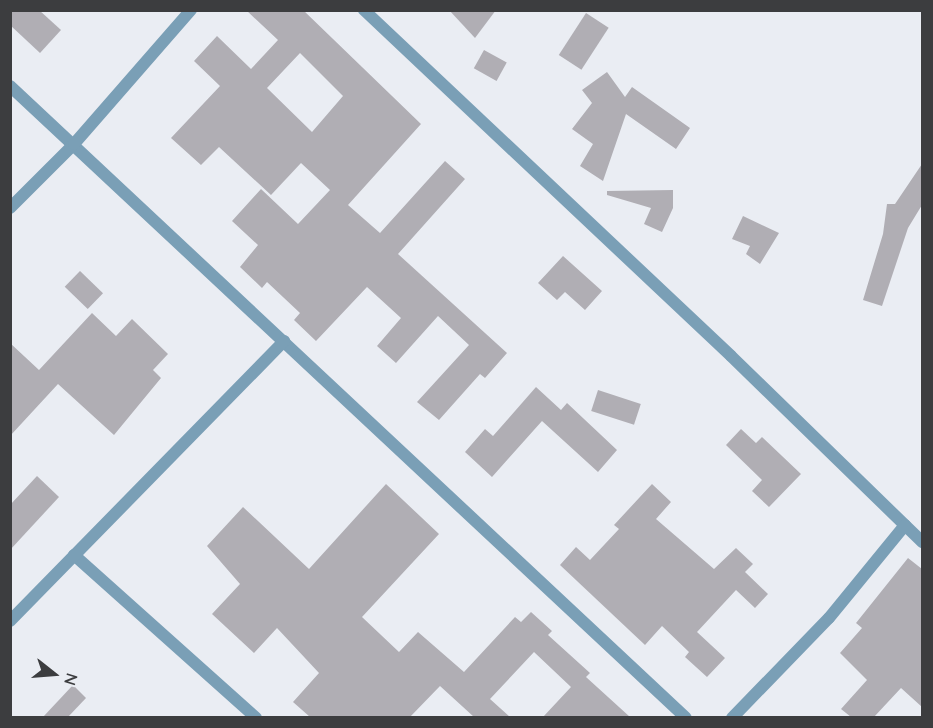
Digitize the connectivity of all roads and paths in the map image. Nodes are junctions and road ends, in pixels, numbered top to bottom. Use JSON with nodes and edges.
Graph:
{"nodes":[{"id":1,"x":191,"y":10,"type":"edge"},
{"id":2,"x":364,"y":10,"type":"edge"},
{"id":3,"x":10,"y":86,"type":"edge"},
{"id":4,"x":74,"y":144,"type":"junction"},
{"id":5,"x":10,"y":208,"type":"edge"},
{"id":6,"x":284,"y":341,"type":"junction"},
{"id":7,"x":905,"y":525,"type":"junction"},
{"id":8,"x":922,"y":542,"type":"edge"},
{"id":9,"x":74,"y":555,"type":"junction"},
{"id":10,"x":10,"y":621,"type":"edge"},
{"id":11,"x":256,"y":717,"type":"edge"},
{"id":12,"x":686,"y":717,"type":"edge"},
{"id":13,"x":732,"y":717,"type":"edge"}],
"edges":[{"from":1,"to":4,"type":"street"},
{"from":2,"to":7,"type":"street"},
{"from":3,"to":4,"type":"street"},
{"from":4,"to":5,"type":"street"},
{"from":4,"to":6,"type":"street"},
{"from":6,"to":9,"type":"street"},
{"from":6,"to":12,"type":"street"},
{"from":7,"to":8,"type":"street"},
{"from":7,"to":13,"type":"street"},
{"from":9,"to":10,"type":"street"},
{"from":9,"to":11,"type":"street"}]}
